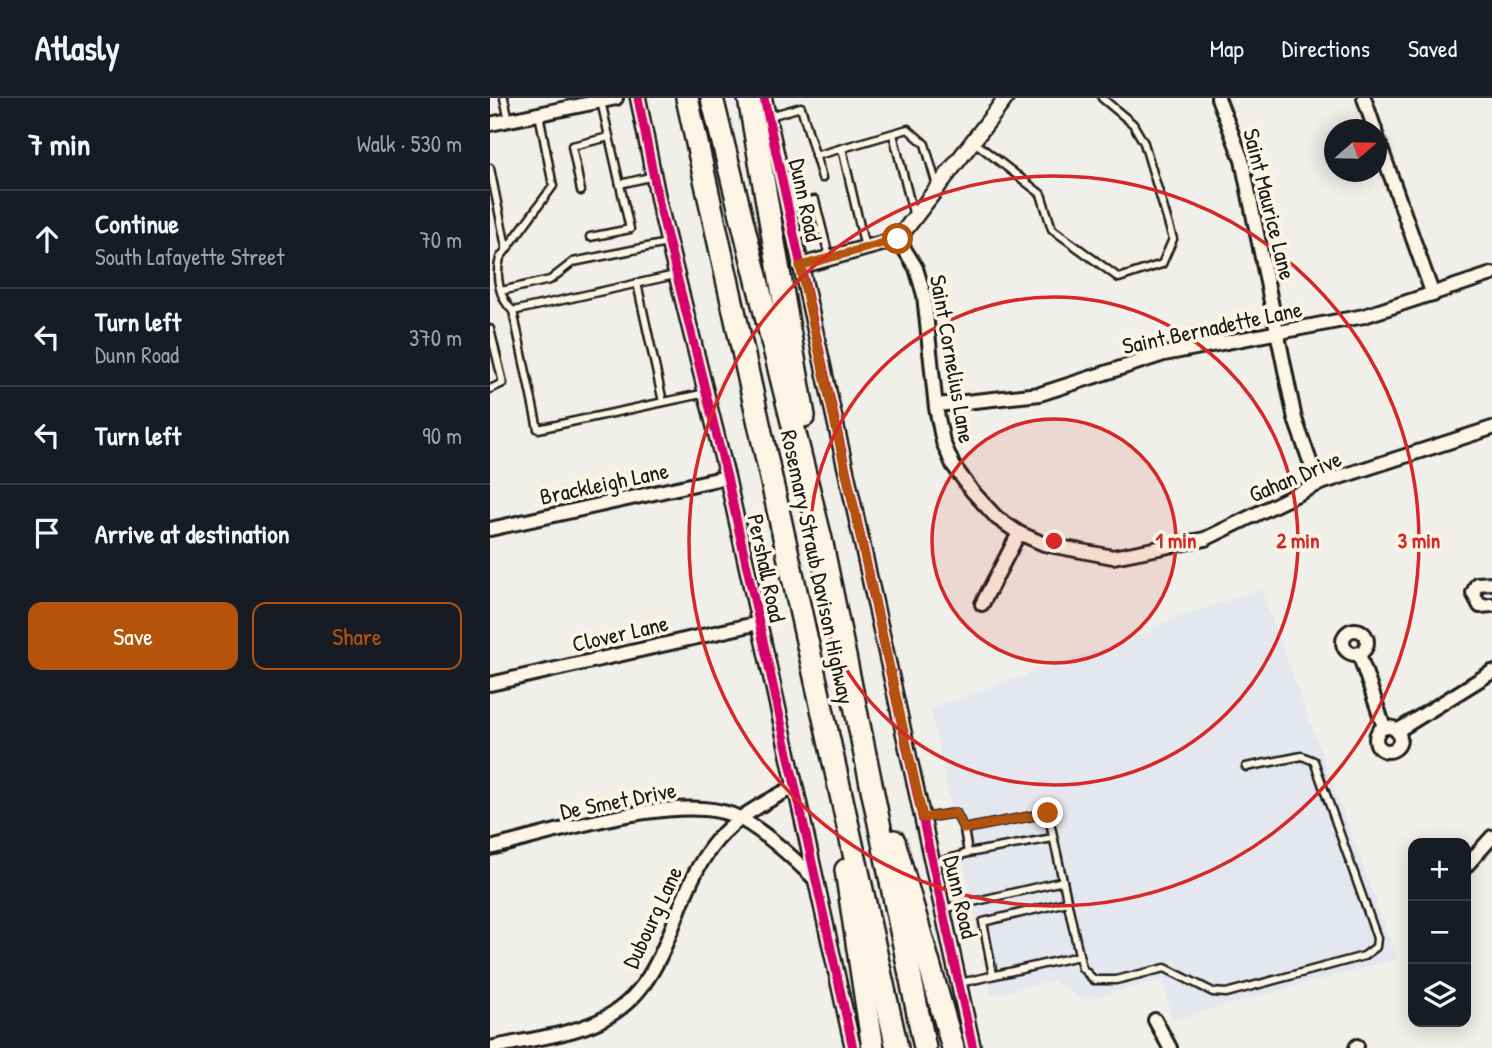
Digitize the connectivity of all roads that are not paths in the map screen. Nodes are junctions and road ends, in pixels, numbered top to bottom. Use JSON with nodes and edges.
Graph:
{"nodes":[{"id":1,"x":504,"y":98,"type":"edge"},
{"id":2,"x":616,"y":98,"type":"edge"},
{"id":3,"x":638,"y":98,"type":"edge"},
{"id":4,"x":687,"y":98,"type":"edge"},
{"id":5,"x":712,"y":98,"type":"edge"},
{"id":6,"x":749,"y":98,"type":"edge"},
{"id":7,"x":764,"y":98,"type":"edge"},
{"id":8,"x":1006,"y":98,"type":"edge"},
{"id":9,"x":1102,"y":98,"type":"edge"},
{"id":10,"x":1218,"y":98,"type":"edge"},
{"id":11,"x":1364,"y":98,"type":"edge"},
{"id":12,"x":601,"y":101,"type":"junction"},
{"id":13,"x":539,"y":114,"type":"junction"},
{"id":14,"x":768,"y":116,"type":"junction"},
{"id":15,"x":1371,"y":119,"type":"edge"},
{"id":16,"x":509,"y":121,"type":"junction"},
{"id":17,"x":490,"y":124,"type":"edge"},
{"id":18,"x":893,"y":134,"type":"junction"},
{"id":19,"x":609,"y":137,"type":"junction"},
{"id":20,"x":973,"y":141,"type":"junction"},
{"id":21,"x":842,"y":148,"type":"junction"},
{"id":22,"x":815,"y":156,"type":"junction"},
{"id":23,"x":1387,"y":163,"type":"edge"},
{"id":24,"x":490,"y":168,"type":"edge"},
{"id":25,"x":654,"y":176,"type":"junction"},
{"id":26,"x":822,"y":178,"type":"dead end"},
{"id":27,"x":620,"y":184,"type":"junction"},
{"id":28,"x":937,"y":188,"type":"junction"},
{"id":29,"x":581,"y":191,"type":"dead end"},
{"id":30,"x":787,"y":204,"type":"junction"},
{"id":31,"x":914,"y":218,"type":"junction"},
{"id":32,"x":822,"y":230,"type":"junction"},
{"id":33,"x":793,"y":236,"type":"junction"},
{"id":34,"x":590,"y":237,"type":"dead end"},
{"id":35,"x":898,"y":239,"type":"junction"},
{"id":36,"x":669,"y":243,"type":"junction"},
{"id":37,"x":506,"y":247,"type":"junction"},
{"id":38,"x":865,"y":248,"type":"junction"},
{"id":39,"x":829,"y":258,"type":"junction"},
{"id":40,"x":800,"y":266,"type":"junction"},
{"id":41,"x":677,"y":274,"type":"junction"},
{"id":42,"x":1492,"y":274,"type":"edge"},
{"id":43,"x":637,"y":283,"type":"junction"},
{"id":44,"x":501,"y":291,"type":"junction"},
{"id":45,"x":1433,"y":295,"type":"junction"},
{"id":46,"x":513,"y":311,"type":"junction"},
{"id":47,"x":490,"y":329,"type":"edge"},
{"id":48,"x":1278,"y":335,"type":"junction"},
{"id":49,"x":490,"y":389,"type":"edge"},
{"id":50,"x":706,"y":393,"type":"junction"},
{"id":51,"x":663,"y":402,"type":"junction"},
{"id":52,"x":937,"y":405,"type":"junction"},
{"id":53,"x":1492,"y":428,"type":"edge"},
{"id":54,"x":727,"y":477,"type":"junction"},
{"id":55,"x":1318,"y":484,"type":"junction"},
{"id":56,"x":490,"y":529,"type":"edge"},
{"id":57,"x":1019,"y":533,"type":"junction"},
{"id":58,"x":821,"y":539,"type":"junction"},
{"id":59,"x":1113,"y":557,"type":"joint"},
{"id":60,"x":1492,"y":583,"type":"edge"},
{"id":61,"x":982,"y":604,"type":"dead end"},
{"id":62,"x":1491,"y":609,"type":"edge"},
{"id":63,"x":760,"y":624,"type":"junction"},
{"id":64,"x":1359,"y":654,"type":"dead end"},
{"id":65,"x":1492,"y":672,"type":"edge"},
{"id":66,"x":490,"y":684,"type":"edge"},
{"id":67,"x":821,"y":705,"type":"junction"},
{"id":68,"x":858,"y":732,"type":"junction"},
{"id":69,"x":1246,"y":767,"type":"dead end"},
{"id":70,"x":795,"y":786,"type":"junction"},
{"id":71,"x":740,"y":817,"type":"junction"},
{"id":72,"x":923,"y":818,"type":"junction"},
{"id":73,"x":964,"y":829,"type":"junction"},
{"id":74,"x":1492,"y":837,"type":"edge"},
{"id":75,"x":1053,"y":838,"type":"junction"},
{"id":76,"x":490,"y":848,"type":"edge"},
{"id":77,"x":968,"y":853,"type":"junction"},
{"id":78,"x":1471,"y":860,"type":"edge"},
{"id":79,"x":933,"y":864,"type":"junction"},
{"id":80,"x":816,"y":880,"type":"junction"},
{"id":81,"x":1063,"y":881,"type":"junction"},
{"id":82,"x":1067,"y":902,"type":"junction"},
{"id":83,"x":943,"y":909,"type":"junction"},
{"id":84,"x":1079,"y":956,"type":"junction"},
{"id":85,"x":993,"y":975,"type":"junction"},
{"id":86,"x":960,"y":983,"type":"junction"},
{"id":87,"x":1155,"y":1020,"type":"dead end"},
{"id":88,"x":490,"y":1048,"type":"edge"},
{"id":89,"x":853,"y":1048,"type":"edge"},
{"id":90,"x":873,"y":1048,"type":"edge"},
{"id":91,"x":897,"y":1048,"type":"edge"},
{"id":92,"x":925,"y":1048,"type":"edge"},
{"id":93,"x":953,"y":1048,"type":"edge"},
{"id":94,"x":973,"y":1048,"type":"edge"},
{"id":95,"x":1170,"y":1048,"type":"edge"}],
"edges":[{"from":1,"to":16,"type":"lane"},
{"from":2,"to":12,"type":"street"},
{"from":3,"to":25,"type":"street","name":"Pershall Road"},
{"from":4,"to":67,"type":"highway","name":"Rosemary Straub Davison Highway"},
{"from":5,"to":58,"type":"highway","name":"Rosemary Straub Davison Highway"},
{"from":6,"to":58,"type":"highway"},
{"from":7,"to":14,"type":"street","name":"Dunn Road"},
{"from":8,"to":20,"type":"street"},
{"from":9,"to":20,"type":"lane"},
{"from":10,"to":48,"type":"street","name":"Saint Maurice Lane"},
{"from":11,"to":15,"type":"street"},
{"from":12,"to":13,"type":"street"},
{"from":12,"to":19,"type":"lane"},
{"from":13,"to":16,"type":"street"},
{"from":13,"to":37,"type":"lane"},
{"from":14,"to":22,"type":"lane"},
{"from":14,"to":30,"type":"street","name":"Dunn Road"},
{"from":16,"to":17,"type":"street"},
{"from":18,"to":21,"type":"lane"},
{"from":18,"to":28,"type":"lane"},
{"from":18,"to":31,"type":"lane"},
{"from":19,"to":27,"type":"lane"},
{"from":19,"to":29,"type":"lane"},
{"from":20,"to":28,"type":"street"},
{"from":21,"to":22,"type":"lane"},
{"from":21,"to":38,"type":"lane"},
{"from":22,"to":26,"type":"lane"},
{"from":23,"to":45,"type":"street"},
{"from":24,"to":37,"type":"lane"},
{"from":25,"to":27,"type":"lane"},
{"from":25,"to":36,"type":"street","name":"Pershall Road"},
{"from":27,"to":34,"type":"lane"},
{"from":28,"to":31,"type":"street"},
{"from":30,"to":32,"type":"lane"},
{"from":30,"to":33,"type":"street","name":"Dunn Road"},
{"from":31,"to":35,"type":"street"},
{"from":32,"to":33,"type":"lane"},
{"from":32,"to":39,"type":"lane"},
{"from":33,"to":40,"type":"street","name":"Dunn Road"},
{"from":35,"to":38,"type":"street"},
{"from":35,"to":52,"type":"street","name":"Saint Cornelius Lane"},
{"from":36,"to":41,"type":"street","name":"Pershall Road"},
{"from":36,"to":44,"type":"lane"},
{"from":37,"to":44,"type":"lane"},
{"from":38,"to":39,"type":"street"},
{"from":39,"to":40,"type":"street"},
{"from":40,"to":72,"type":"street","name":"Dunn Road"},
{"from":41,"to":43,"type":"lane"},
{"from":41,"to":50,"type":"street","name":"Pershall Road"},
{"from":42,"to":45,"type":"street","name":"Saint Bernadette Lane"},
{"from":43,"to":46,"type":"lane"},
{"from":43,"to":51,"type":"lane"},
{"from":44,"to":46,"type":"lane"},
{"from":45,"to":48,"type":"street","name":"Saint Bernadette Lane"},
{"from":46,"to":51,"type":"lane"},
{"from":47,"to":49,"type":"lane"},
{"from":48,"to":52,"type":"street","name":"Saint Bernadette Lane"},
{"from":48,"to":55,"type":"street","name":"Saint Maurice Lane"},
{"from":50,"to":51,"type":"lane"},
{"from":50,"to":54,"type":"street","name":"Pershall Road"},
{"from":52,"to":57,"type":"street","name":"Saint Cornelius Lane"},
{"from":53,"to":55,"type":"street","name":"Gahan Drive"},
{"from":54,"to":56,"type":"street","name":"Brackleigh Lane"},
{"from":54,"to":63,"type":"street","name":"Pershall Road"},
{"from":55,"to":59,"type":"street","name":"Gahan Drive"},
{"from":57,"to":59,"type":"street","name":"Saint Cornelius Lane"},
{"from":57,"to":61,"type":"street"},
{"from":58,"to":68,"type":"highway","name":"Rosemary Straub Davison Highway"},
{"from":60,"to":62,"type":"street"},
{"from":63,"to":66,"type":"street","name":"Clover Lane"},
{"from":63,"to":70,"type":"street","name":"Pershall Road"},
{"from":64,"to":65,"type":"street"},
{"from":67,"to":90,"type":"highway"},
{"from":67,"to":91,"type":"highway","name":"Rosemary Straub Davison Highway"},
{"from":68,"to":92,"type":"highway","name":"Rosemary Straub Davison Highway"},
{"from":68,"to":93,"type":"highway"},
{"from":69,"to":84,"type":"lane"},
{"from":70,"to":71,"type":"street","name":"Dubourg Lane"},
{"from":70,"to":80,"type":"street","name":"Pershall Road"},
{"from":71,"to":76,"type":"street","name":"De Smet Drive"},
{"from":71,"to":80,"type":"street","name":"De Smet Drive"},
{"from":71,"to":88,"type":"street","name":"Dubourg Lane"},
{"from":72,"to":73,"type":"lane"},
{"from":72,"to":79,"type":"street","name":"Dunn Road"},
{"from":73,"to":75,"type":"lane"},
{"from":73,"to":77,"type":"lane"},
{"from":74,"to":78,"type":"street"},
{"from":75,"to":77,"type":"lane"},
{"from":75,"to":81,"type":"lane"},
{"from":77,"to":79,"type":"lane"},
{"from":79,"to":83,"type":"street","name":"Dunn Road"},
{"from":80,"to":89,"type":"street","name":"Pershall Road"},
{"from":81,"to":82,"type":"lane"},
{"from":81,"to":83,"type":"lane"},
{"from":82,"to":84,"type":"lane"},
{"from":82,"to":85,"type":"lane"},
{"from":83,"to":86,"type":"street","name":"Dunn Road"},
{"from":84,"to":85,"type":"lane"},
{"from":85,"to":86,"type":"lane"},
{"from":86,"to":94,"type":"street","name":"Dunn Road"},
{"from":87,"to":95,"type":"street"}]}
